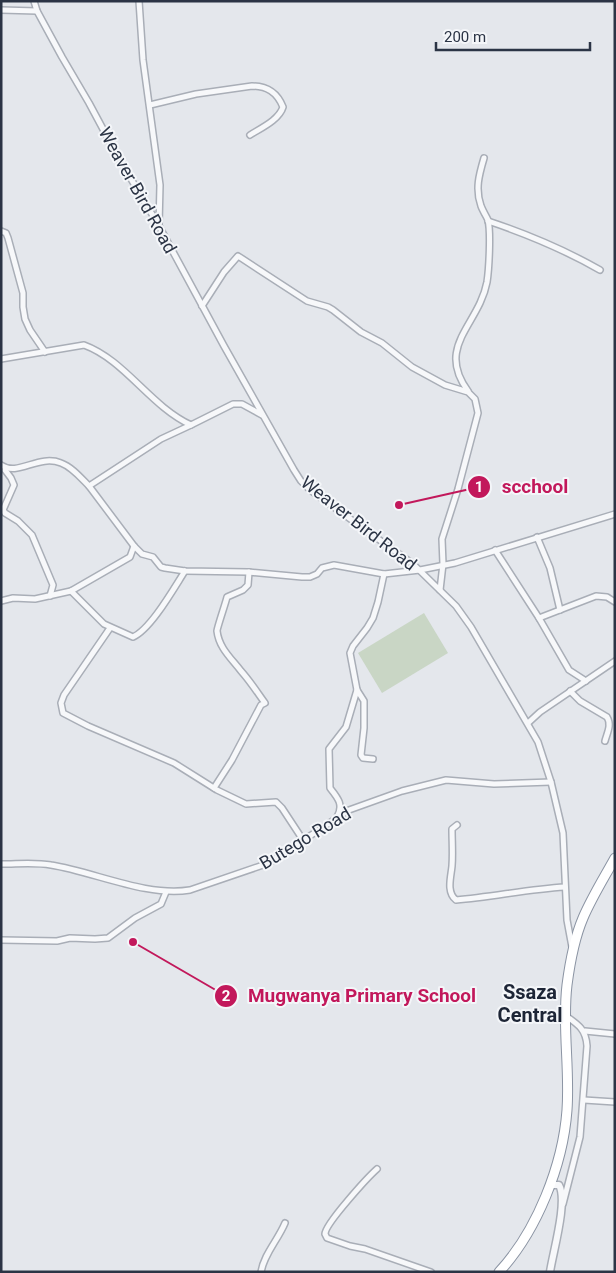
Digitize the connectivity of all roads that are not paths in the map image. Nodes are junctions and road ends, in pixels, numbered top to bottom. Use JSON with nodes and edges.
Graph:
{"nodes":[{"id":1,"x":34,"y":1,"type":"edge"},
{"id":2,"x":139,"y":1,"type":"edge"},
{"id":3,"x":1,"y":10,"type":"edge"},
{"id":4,"x":37,"y":12,"type":"junction"},
{"id":5,"x":150,"y":105,"type":"junction"},
{"id":6,"x":250,"y":136,"type":"dead end"},
{"id":7,"x":484,"y":158,"type":"dead end"},
{"id":8,"x":488,"y":221,"type":"junction"},
{"id":9,"x":158,"y":226,"type":"junction"},
{"id":10,"x":1,"y":231,"type":"edge"},
{"id":11,"x":600,"y":270,"type":"dead end"},
{"id":12,"x":202,"y":306,"type":"junction"},
{"id":13,"x":46,"y":352,"type":"junction"},
{"id":14,"x":1,"y":359,"type":"edge"},
{"id":15,"x":468,"y":392,"type":"junction"},
{"id":16,"x":264,"y":417,"type":"junction"},
{"id":17,"x":191,"y":425,"type":"junction"},
{"id":18,"x":3,"y":466,"type":"edge"},
{"id":19,"x":89,"y":486,"type":"junction"},
{"id":20,"x":615,"y":514,"type":"edge"},
{"id":21,"x":537,"y":537,"type":"junction"},
{"id":22,"x":134,"y":546,"type":"junction"},
{"id":23,"x":495,"y":550,"type":"junction"},
{"id":24,"x":142,"y":554,"type":"junction"},
{"id":25,"x":130,"y":557,"type":"junction"},
{"id":26,"x":443,"y":564,"type":"junction"},
{"id":27,"x":420,"y":570,"type":"junction"},
{"id":28,"x":185,"y":571,"type":"junction"},
{"id":29,"x":249,"y":572,"type":"junction"},
{"id":30,"x":384,"y":574,"type":"junction"},
{"id":31,"x":53,"y":585,"type":"junction"},
{"id":32,"x":440,"y":590,"type":"junction"},
{"id":33,"x":71,"y":591,"type":"junction"},
{"id":34,"x":62,"y":593,"type":"junction"},
{"id":35,"x":50,"y":596,"type":"junction"},
{"id":36,"x":1,"y":602,"type":"edge"},
{"id":37,"x":615,"y":602,"type":"edge"},
{"id":38,"x":560,"y":610,"type":"junction"},
{"id":39,"x":539,"y":618,"type":"junction"},
{"id":40,"x":110,"y":628,"type":"junction"},
{"id":41,"x":615,"y":661,"type":"edge"},
{"id":42,"x":586,"y":681,"type":"junction"},
{"id":43,"x":357,"y":690,"type":"junction"},
{"id":44,"x":570,"y":691,"type":"junction"},
{"id":45,"x":528,"y":723,"type":"junction"},
{"id":46,"x":605,"y":742,"type":"dead end"},
{"id":47,"x":373,"y":760,"type":"dead end"},
{"id":48,"x":551,"y":782,"type":"junction"},
{"id":49,"x":214,"y":788,"type":"junction"},
{"id":50,"x":337,"y":818,"type":"junction"},
{"id":51,"x":457,"y":825,"type":"dead end"},
{"id":52,"x":303,"y":840,"type":"junction"},
{"id":53,"x":615,"y":858,"type":"edge"},
{"id":54,"x":1,"y":864,"type":"edge"},
{"id":55,"x":565,"y":888,"type":"junction"},
{"id":56,"x":166,"y":892,"type":"junction"},
{"id":57,"x":1,"y":940,"type":"edge"},
{"id":58,"x":573,"y":950,"type":"junction"},
{"id":59,"x":566,"y":1016,"type":"junction"},
{"id":60,"x":584,"y":1031,"type":"junction"},
{"id":61,"x":615,"y":1034,"type":"edge"},
{"id":62,"x":584,"y":1100,"type":"junction"},
{"id":63,"x":615,"y":1102,"type":"edge"},
{"id":64,"x":377,"y":1169,"type":"dead end"},
{"id":65,"x":550,"y":1185,"type":"junction"},
{"id":66,"x":562,"y":1206,"type":"junction"},
{"id":67,"x":285,"y":1223,"type":"dead end"},
{"id":68,"x":261,"y":1272,"type":"edge"},
{"id":69,"x":431,"y":1272,"type":"edge"},
{"id":70,"x":498,"y":1272,"type":"edge"},
{"id":71,"x":550,"y":1272,"type":"edge"}],
"edges":[{"from":1,"to":4,"type":"street","name":"Weaver Bird Road"},
{"from":2,"to":5,"type":"street"},
{"from":3,"to":4,"type":"street"},
{"from":4,"to":9,"type":"street","name":"Weaver Bird Road"},
{"from":5,"to":6,"type":"street"},
{"from":5,"to":9,"type":"street"},
{"from":7,"to":8,"type":"street"},
{"from":8,"to":11,"type":"street"},
{"from":8,"to":15,"type":"street"},
{"from":9,"to":12,"type":"street","name":"Weaver Bird Road"},
{"from":10,"to":13,"type":"street"},
{"from":12,"to":15,"type":"street"},
{"from":12,"to":16,"type":"street","name":"Weaver Bird Road"},
{"from":13,"to":14,"type":"street"},
{"from":13,"to":17,"type":"street"},
{"from":15,"to":26,"type":"street"},
{"from":16,"to":17,"type":"street"},
{"from":16,"to":27,"type":"street","name":"Weaver Bird Road"},
{"from":17,"to":19,"type":"street"},
{"from":18,"to":19,"type":"street"},
{"from":18,"to":31,"type":"street"},
{"from":19,"to":22,"type":"street"},
{"from":20,"to":21,"type":"street"},
{"from":21,"to":23,"type":"street"},
{"from":21,"to":38,"type":"street"},
{"from":22,"to":24,"type":"street"},
{"from":22,"to":25,"type":"street"},
{"from":23,"to":26,"type":"street"},
{"from":23,"to":39,"type":"street"},
{"from":24,"to":25,"type":"street"},
{"from":24,"to":28,"type":"street"},
{"from":25,"to":33,"type":"street"},
{"from":26,"to":27,"type":"street"},
{"from":26,"to":32,"type":"street"},
{"from":27,"to":30,"type":"street"},
{"from":27,"to":32,"type":"street","name":"Weaver Bird Road"},
{"from":28,"to":29,"type":"street"},
{"from":28,"to":40,"type":"street"},
{"from":29,"to":30,"type":"street"},
{"from":29,"to":49,"type":"street"},
{"from":30,"to":43,"type":"street"},
{"from":31,"to":34,"type":"street"},
{"from":31,"to":35,"type":"street"},
{"from":32,"to":45,"type":"street","name":"Weaver Bird Road"},
{"from":33,"to":34,"type":"street"},
{"from":33,"to":40,"type":"street"},
{"from":34,"to":35,"type":"street"},
{"from":35,"to":36,"type":"street"},
{"from":37,"to":38,"type":"street"},
{"from":38,"to":39,"type":"street"},
{"from":39,"to":42,"type":"street"},
{"from":40,"to":49,"type":"street"},
{"from":41,"to":42,"type":"street"},
{"from":42,"to":44,"type":"street"},
{"from":43,"to":47,"type":"street"},
{"from":43,"to":50,"type":"street"},
{"from":44,"to":45,"type":"street"},
{"from":44,"to":46,"type":"street"},
{"from":45,"to":48,"type":"street","name":"Weaver Bird Road"},
{"from":48,"to":50,"type":"street","name":"Butego Road"},
{"from":48,"to":55,"type":"street","name":"Weaver Bird Road"},
{"from":49,"to":52,"type":"street"},
{"from":50,"to":52,"type":"street","name":"Butego Road"},
{"from":51,"to":55,"type":"street"},
{"from":52,"to":56,"type":"street","name":"Butego Road"},
{"from":53,"to":58,"type":"highway"},
{"from":54,"to":56,"type":"street","name":"Butego Road"},
{"from":55,"to":58,"type":"street","name":"Weaver Bird Road"},
{"from":56,"to":57,"type":"street"},
{"from":58,"to":59,"type":"highway"},
{"from":59,"to":60,"type":"street"},
{"from":59,"to":65,"type":"highway"},
{"from":60,"to":61,"type":"street"},
{"from":60,"to":62,"type":"street"},
{"from":62,"to":63,"type":"street"},
{"from":62,"to":66,"type":"street"},
{"from":64,"to":69,"type":"street"},
{"from":65,"to":66,"type":"street"},
{"from":65,"to":70,"type":"highway"},
{"from":66,"to":71,"type":"street"},
{"from":67,"to":68,"type":"street"}]}
